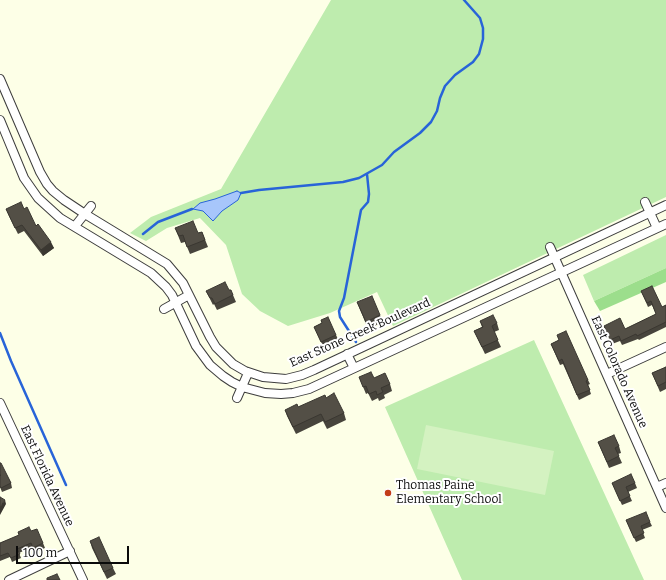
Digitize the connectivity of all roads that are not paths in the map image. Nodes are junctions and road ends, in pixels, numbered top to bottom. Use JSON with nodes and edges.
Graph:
{"nodes":[{"id":1,"x":0,"y":79,"type":"edge"},
{"id":2,"x":0,"y":120,"type":"edge"},
{"id":3,"x":645,"y":202,"type":"dead end"},
{"id":4,"x":666,"y":205,"type":"edge"},
{"id":5,"x":91,"y":206,"type":"dead end"},
{"id":6,"x":650,"y":213,"type":"junction"},
{"id":7,"x":85,"y":214,"type":"junction"},
{"id":8,"x":666,"y":224,"type":"edge"},
{"id":9,"x":74,"y":226,"type":"junction"},
{"id":10,"x":657,"y":228,"type":"junction"},
{"id":11,"x":550,"y":247,"type":"dead end"},
{"id":12,"x":555,"y":258,"type":"junction"},
{"id":13,"x":562,"y":273,"type":"junction"},
{"id":14,"x":189,"y":295,"type":"junction"},
{"id":15,"x":176,"y":302,"type":"junction"},
{"id":16,"x":164,"y":309,"type":"dead end"},
{"id":17,"x":666,"y":347,"type":"edge"},
{"id":18,"x":348,"y":354,"type":"junction"},
{"id":19,"x":354,"y":368,"type":"junction"},
{"id":20,"x":248,"y":373,"type":"junction"},
{"id":21,"x":607,"y":374,"type":"junction"},
{"id":22,"x":242,"y":387,"type":"junction"},
{"id":23,"x":237,"y":398,"type":"dead end"},
{"id":24,"x":0,"y":403,"type":"edge"},
{"id":25,"x":666,"y":484,"type":"edge"},
{"id":26,"x":657,"y":487,"type":"junction"},
{"id":27,"x":666,"y":508,"type":"edge"},
{"id":28,"x":70,"y":551,"type":"junction"},
{"id":29,"x":9,"y":580,"type":"edge"},
{"id":30,"x":83,"y":580,"type":"edge"}],
"edges":[{"from":1,"to":7,"type":"street","name":"East Stone Creek Boulevard"},
{"from":2,"to":9,"type":"street"},
{"from":3,"to":6,"type":"street"},
{"from":4,"to":6,"type":"street","name":"East Stone Creek Boulevard"},
{"from":5,"to":7,"type":"street"},
{"from":6,"to":10,"type":"street"},
{"from":6,"to":12,"type":"street","name":"East Stone Creek Boulevard"},
{"from":7,"to":9,"type":"street"},
{"from":7,"to":14,"type":"street","name":"East Stone Creek Boulevard"},
{"from":8,"to":10,"type":"street"},
{"from":9,"to":15,"type":"street"},
{"from":10,"to":13,"type":"street"},
{"from":11,"to":12,"type":"street","name":"East Colorado Avenue"},
{"from":12,"to":13,"type":"street","name":"East Colorado Avenue"},
{"from":12,"to":18,"type":"street","name":"East Stone Creek Boulevard"},
{"from":13,"to":19,"type":"street"},
{"from":13,"to":21,"type":"street","name":"East Colorado Avenue"},
{"from":14,"to":15,"type":"street"},
{"from":14,"to":20,"type":"street","name":"East Stone Creek Boulevard"},
{"from":15,"to":16,"type":"street"},
{"from":15,"to":22,"type":"street"},
{"from":17,"to":21,"type":"street"},
{"from":18,"to":19,"type":"street"},
{"from":18,"to":20,"type":"street","name":"East Stone Creek Boulevard"},
{"from":19,"to":22,"type":"street"},
{"from":20,"to":22,"type":"street"},
{"from":21,"to":26,"type":"street","name":"East Colorado Avenue"},
{"from":22,"to":23,"type":"street"},
{"from":24,"to":28,"type":"street","name":"East Florida Avenue"},
{"from":25,"to":26,"type":"street"},
{"from":26,"to":27,"type":"street","name":"East Colorado Avenue"},
{"from":28,"to":29,"type":"street"},
{"from":28,"to":30,"type":"street","name":"East Florida Avenue"}]}
